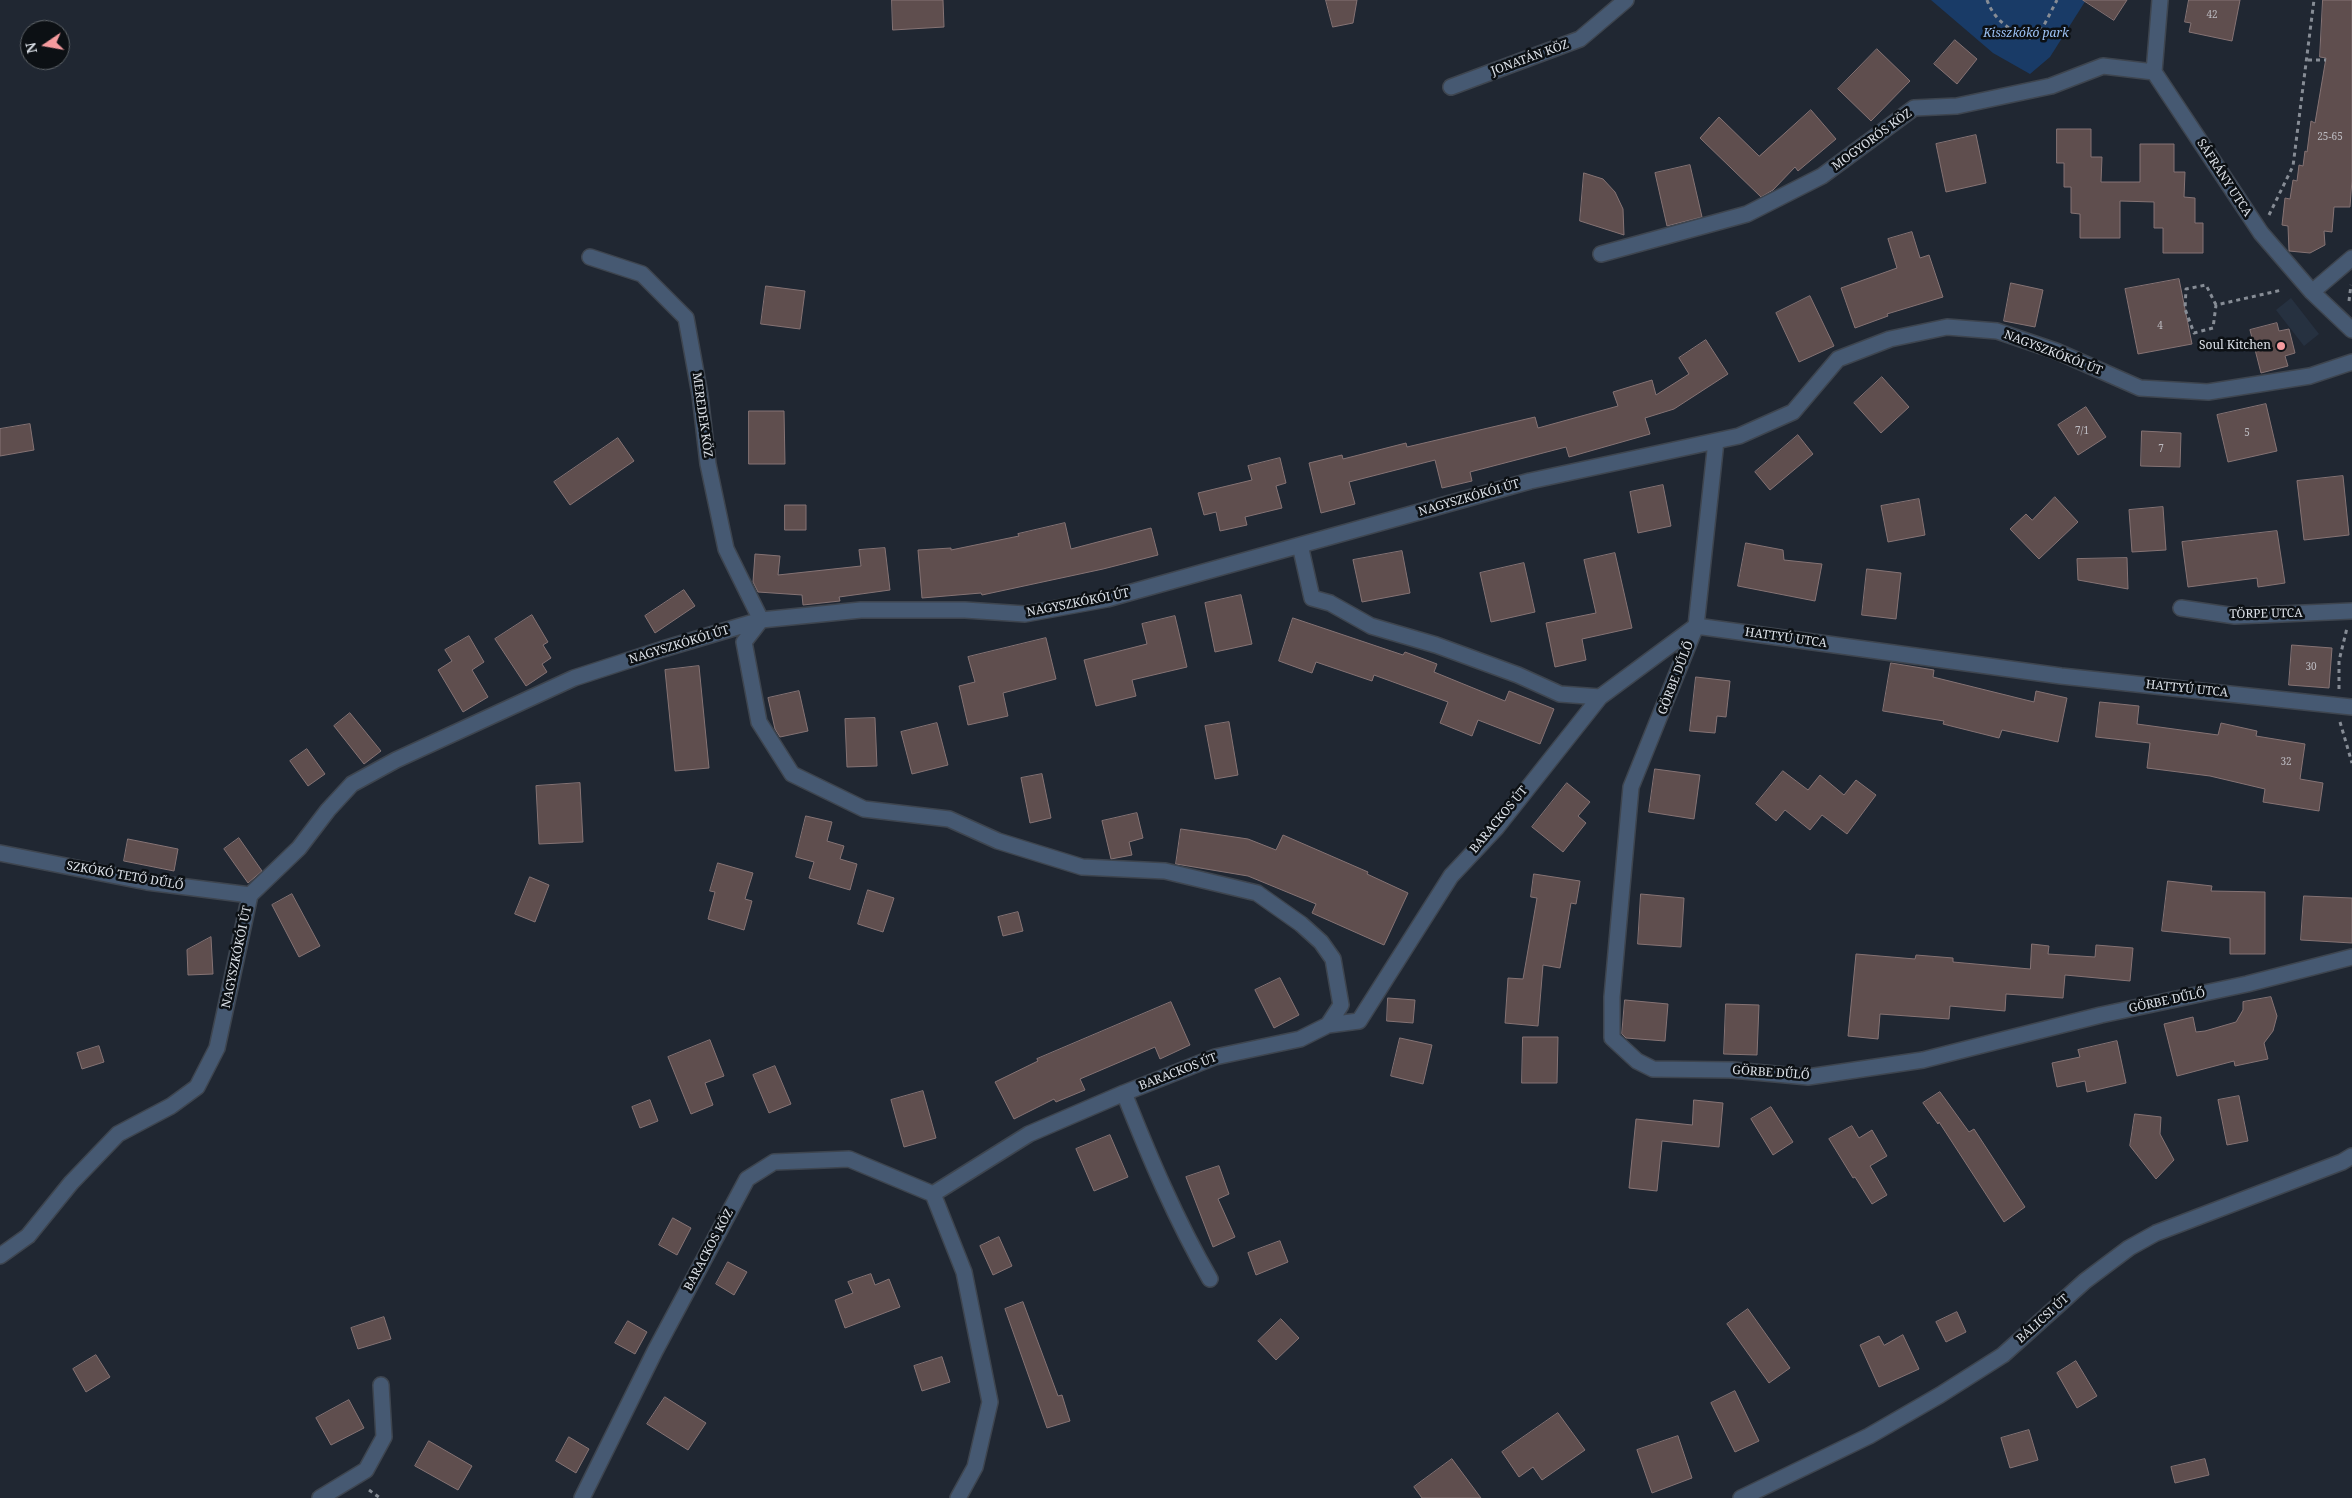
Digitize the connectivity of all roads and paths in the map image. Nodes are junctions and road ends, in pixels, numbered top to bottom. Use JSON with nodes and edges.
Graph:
{"nodes":[{"id":1,"x":1626,"y":0,"type":"edge"},
{"id":2,"x":1987,"y":0,"type":"edge"},
{"id":3,"x":2057,"y":0,"type":"edge"},
{"id":4,"x":2160,"y":0,"type":"edge"},
{"id":5,"x":2314,"y":0,"type":"edge"},
{"id":6,"x":2308,"y":60,"type":"junction"},
{"id":7,"x":2326,"y":60,"type":"dead end"},
{"id":8,"x":2154,"y":72,"type":"junction"},
{"id":9,"x":1452,"y":87,"type":"dead end"},
{"id":10,"x":2261,"y":233,"type":"junction"},
{"id":11,"x":1601,"y":254,"type":"dead end"},
{"id":12,"x":590,"y":257,"type":"dead end"},
{"id":13,"x":2352,"y":258,"type":"edge"},
{"id":14,"x":2352,"y":283,"type":"edge"},
{"id":15,"x":2282,"y":290,"type":"dead end"},
{"id":16,"x":2312,"y":292,"type":"junction"},
{"id":17,"x":2349,"y":304,"type":"dead end"},
{"id":18,"x":2216,"y":305,"type":"junction"},
{"id":19,"x":2352,"y":330,"type":"edge"},
{"id":20,"x":2352,"y":362,"type":"edge"},
{"id":21,"x":1716,"y":441,"type":"junction"},
{"id":22,"x":1300,"y":545,"type":"junction"},
{"id":23,"x":2181,"y":608,"type":"dead end"},
{"id":24,"x":2352,"y":611,"type":"edge"},
{"id":25,"x":761,"y":620,"type":"junction"},
{"id":26,"x":1696,"y":626,"type":"junction"},
{"id":27,"x":1600,"y":697,"type":"junction"},
{"id":28,"x":2352,"y":706,"type":"edge"},
{"id":29,"x":0,"y":853,"type":"edge"},
{"id":30,"x":250,"y":895,"type":"junction"},
{"id":31,"x":2352,"y":957,"type":"edge"},
{"id":32,"x":1328,"y":1025,"type":"junction"},
{"id":33,"x":1124,"y":1093,"type":"junction"},
{"id":34,"x":2352,"y":1156,"type":"edge"},
{"id":35,"x":933,"y":1194,"type":"junction"},
{"id":36,"x":0,"y":1256,"type":"edge"},
{"id":37,"x":1210,"y":1279,"type":"dead end"},
{"id":38,"x":381,"y":1385,"type":"dead end"},
{"id":39,"x":320,"y":1498,"type":"edge"},
{"id":40,"x":582,"y":1498,"type":"edge"},
{"id":41,"x":958,"y":1498,"type":"edge"},
{"id":42,"x":1741,"y":1498,"type":"edge"}],
"edges":[{"from":1,"to":9,"type":"street","name":"JONATÁN KÖZ"},
{"from":2,"to":3,"type":"path"},
{"from":4,"to":8,"type":"street"},
{"from":5,"to":6,"type":"path"},
{"from":6,"to":7,"type":"path"},
{"from":6,"to":10,"type":"path"},
{"from":8,"to":10,"type":"street","name":"SÁFRÁNY UTCA"},
{"from":8,"to":11,"type":"street","name":"MOGYORÓS KÖZ"},
{"from":10,"to":16,"type":"street","name":"SÁFRÁNY UTCA"},
{"from":12,"to":25,"type":"street","name":"MEREDEK KÖZ"},
{"from":13,"to":16,"type":"street"},
{"from":14,"to":17,"type":"path"},
{"from":15,"to":18,"type":"path"},
{"from":16,"to":19,"type":"street","name":"SÁFRÁNY UTCA"},
{"from":18,"to":18,"type":"path"},
{"from":20,"to":21,"type":"street","name":"NAGYSZKÓKÓI ÚT"},
{"from":21,"to":22,"type":"street","name":"NAGYSZKÓKÓI ÚT"},
{"from":21,"to":26,"type":"street"},
{"from":22,"to":25,"type":"street","name":"NAGYSZKÓKÓI ÚT"},
{"from":22,"to":27,"type":"street"},
{"from":23,"to":24,"type":"street","name":"TÖRPE UTCA"},
{"from":25,"to":30,"type":"street","name":"NAGYSZKÓKÓI ÚT"},
{"from":25,"to":32,"type":"street"},
{"from":26,"to":27,"type":"street"},
{"from":26,"to":28,"type":"street","name":"HATTYÚ UTCA"},
{"from":26,"to":31,"type":"street","name":"GÖRBE DŰLŐ"},
{"from":27,"to":32,"type":"street","name":"BARACKOS ÚT"},
{"from":29,"to":30,"type":"street","name":"SZKÓKÓ TETŐ DŰLŐ"},
{"from":30,"to":36,"type":"street","name":"NAGYSZKÓKÓI ÚT"},
{"from":32,"to":33,"type":"street","name":"BARACKOS ÚT"},
{"from":33,"to":35,"type":"street","name":"BARACKOS ÚT"},
{"from":33,"to":37,"type":"street"},
{"from":34,"to":42,"type":"street","name":"BÁLICSI ÚT"},
{"from":35,"to":40,"type":"street","name":"BARACKOS KÖZ"},
{"from":35,"to":41,"type":"street"},
{"from":38,"to":39,"type":"street"}]}
